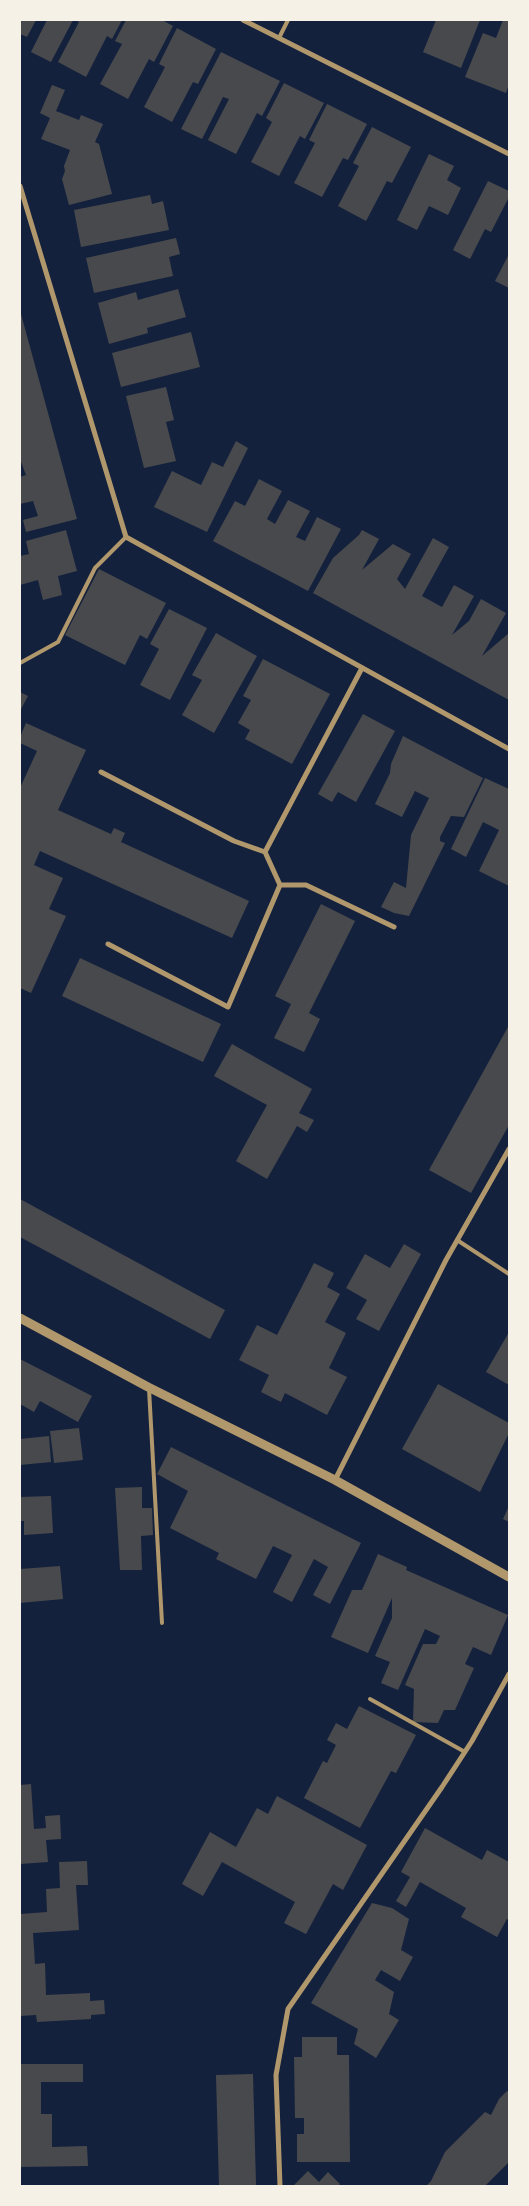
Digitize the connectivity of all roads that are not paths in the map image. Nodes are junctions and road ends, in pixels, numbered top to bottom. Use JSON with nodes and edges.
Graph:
{"nodes":[{"id":1,"x":243,"y":20,"type":"edge"},
{"id":2,"x":288,"y":20,"type":"edge"},
{"id":3,"x":279,"y":38,"type":"junction"},
{"id":4,"x":509,"y":154,"type":"edge"},
{"id":5,"x":20,"y":186,"type":"edge"},
{"id":6,"x":126,"y":537,"type":"junction"},
{"id":7,"x":20,"y":663,"type":"edge"},
{"id":8,"x":362,"y":668,"type":"junction"},
{"id":9,"x":509,"y":748,"type":"edge"},
{"id":10,"x":101,"y":772,"type":"dead end"},
{"id":11,"x":265,"y":852,"type":"junction"},
{"id":12,"x":280,"y":885,"type":"junction"},
{"id":13,"x":394,"y":927,"type":"dead end"},
{"id":14,"x":108,"y":944,"type":"dead end"},
{"id":15,"x":509,"y":1149,"type":"edge"},
{"id":16,"x":457,"y":1240,"type":"junction"},
{"id":17,"x":509,"y":1274,"type":"edge"},
{"id":18,"x":20,"y":1318,"type":"edge"},
{"id":19,"x":148,"y":1387,"type":"junction"},
{"id":20,"x":335,"y":1480,"type":"junction"},
{"id":21,"x":509,"y":1577,"type":"edge"},
{"id":22,"x":162,"y":1623,"type":"dead end"},
{"id":23,"x":509,"y":1674,"type":"edge"},
{"id":24,"x":370,"y":1699,"type":"dead end"},
{"id":25,"x":465,"y":1752,"type":"junction"},
{"id":26,"x":280,"y":2186,"type":"edge"}],
"edges":[{"from":1,"to":3,"type":"street"},
{"from":2,"to":3,"type":"lane"},
{"from":3,"to":4,"type":"street"},
{"from":5,"to":6,"type":"street"},
{"from":6,"to":7,"type":"lane"},
{"from":6,"to":8,"type":"street"},
{"from":8,"to":9,"type":"street"},
{"from":8,"to":11,"type":"street"},
{"from":10,"to":11,"type":"street"},
{"from":11,"to":12,"type":"street"},
{"from":12,"to":13,"type":"street"},
{"from":12,"to":14,"type":"street"},
{"from":15,"to":16,"type":"street"},
{"from":16,"to":17,"type":"lane"},
{"from":16,"to":20,"type":"street"},
{"from":18,"to":19,"type":"street"},
{"from":19,"to":20,"type":"street"},
{"from":19,"to":22,"type":"lane"},
{"from":20,"to":21,"type":"street"},
{"from":23,"to":25,"type":"street"},
{"from":24,"to":25,"type":"lane"},
{"from":25,"to":26,"type":"street"}]}
